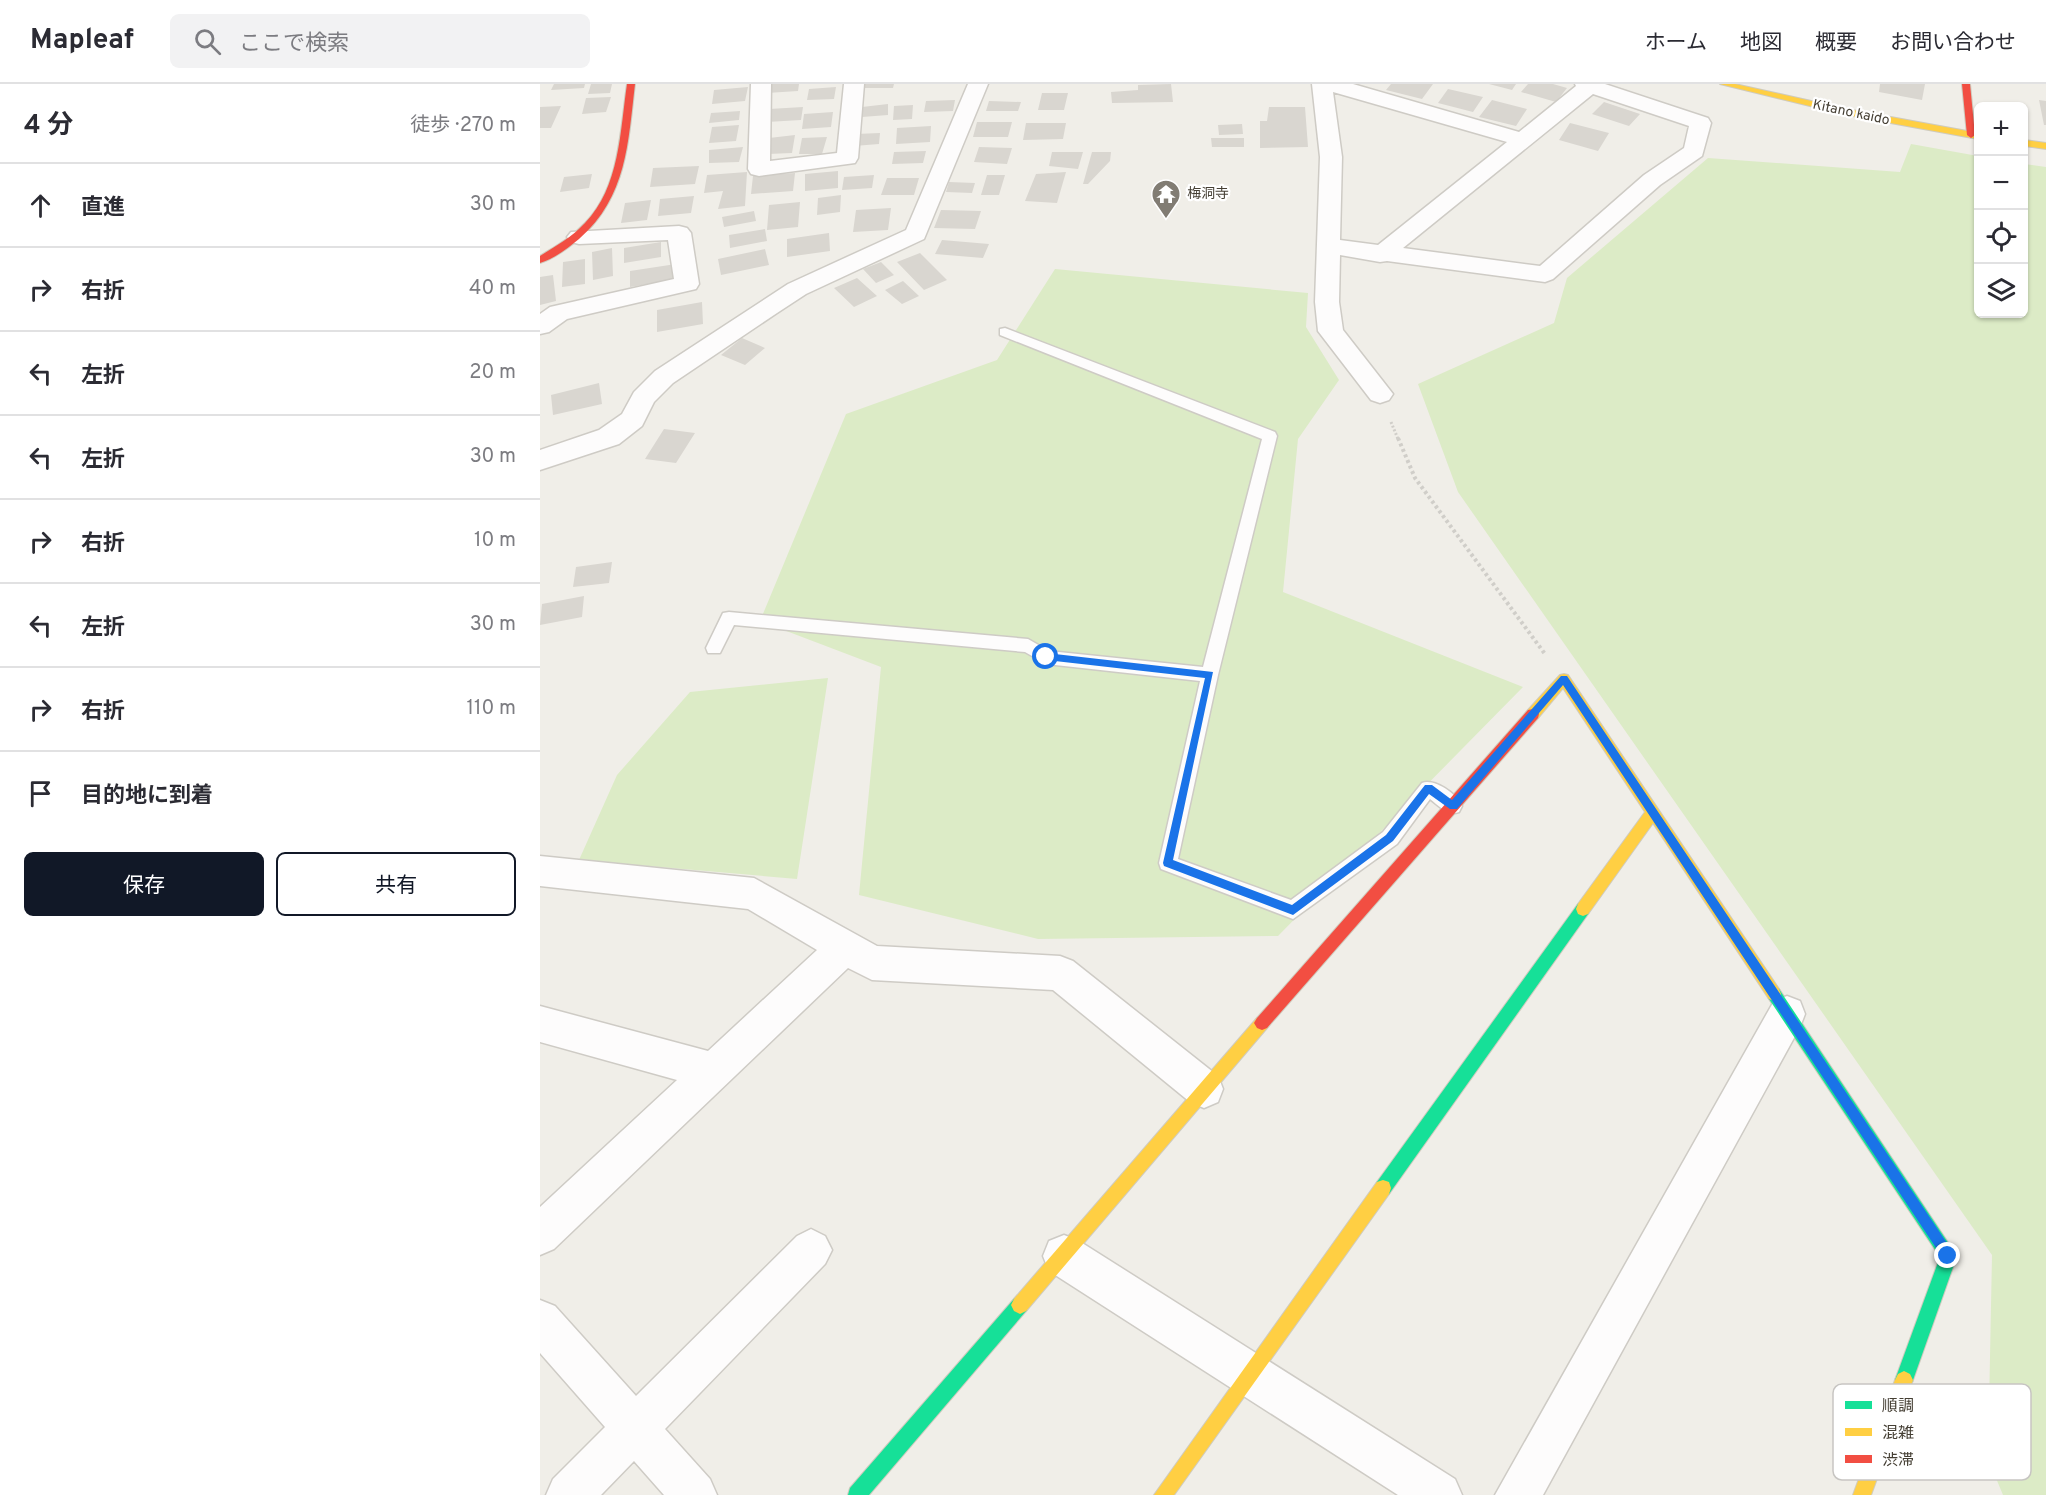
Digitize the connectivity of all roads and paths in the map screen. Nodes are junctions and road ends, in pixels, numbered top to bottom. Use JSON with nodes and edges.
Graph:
{"nodes":[{"id":1,"x":631,"y":84,"type":"edge"},
{"id":2,"x":761,"y":84,"type":"edge"},
{"id":3,"x":854,"y":84,"type":"edge"},
{"id":4,"x":978,"y":84,"type":"edge"},
{"id":5,"x":1322,"y":84,"type":"edge"},
{"id":6,"x":1330,"y":84,"type":"edge"},
{"id":7,"x":1724,"y":84,"type":"edge"},
{"id":8,"x":1966,"y":84,"type":"edge"},
{"id":9,"x":1588,"y":85,"type":"edge"},
{"id":10,"x":1974,"y":130,"type":"edge"},
{"id":11,"x":1974,"y":136,"type":"edge"},
{"id":12,"x":1523,"y":140,"type":"junction"},
{"id":13,"x":2028,"y":144,"type":"edge"},
{"id":14,"x":2046,"y":146,"type":"edge"},
{"id":15,"x":579,"y":237,"type":"junction"},
{"id":16,"x":1330,"y":246,"type":"junction"},
{"id":17,"x":1380,"y":255,"type":"junction"},
{"id":18,"x":540,"y":260,"type":"edge"},
{"id":19,"x":540,"y":326,"type":"edge"},
{"id":20,"x":1005,"y":332,"type":"dead end"},
{"id":21,"x":1380,"y":394,"type":"joint"},
{"id":22,"x":540,"y":460,"type":"edge"},
{"id":23,"x":714,"y":648,"type":"dead end"},
{"id":24,"x":1210,"y":675,"type":"junction"},
{"id":25,"x":1564,"y":679,"type":"junction"},
{"id":26,"x":1453,"y":806,"type":"junction"},
{"id":27,"x":1653,"y":812,"type":"junction"},
{"id":28,"x":540,"y":871,"type":"edge"},
{"id":29,"x":844,"y":948,"type":"junction"},
{"id":30,"x":1787,"y":1014,"type":"junction"},
{"id":31,"x":540,"y":1024,"type":"edge"},
{"id":32,"x":712,"y":1071,"type":"junction"},
{"id":33,"x":1204,"y":1089,"type":"junction"},
{"id":34,"x":540,"y":1235,"type":"edge"},
{"id":35,"x":811,"y":1250,"type":"dead end"},
{"id":36,"x":1064,"y":1256,"type":"junction"},
{"id":37,"x":540,"y":1321,"type":"edge"},
{"id":38,"x":1249,"y":1374,"type":"junction"},
{"id":39,"x":1902,"y":1384,"type":"edge"},
{"id":40,"x":634,"y":1428,"type":"junction"},
{"id":41,"x":1867,"y":1480,"type":"edge"},
{"id":42,"x":569,"y":1495,"type":"edge"},
{"id":43,"x":694,"y":1495,"type":"edge"},
{"id":44,"x":856,"y":1495,"type":"edge"},
{"id":45,"x":1163,"y":1495,"type":"edge"},
{"id":46,"x":1439,"y":1495,"type":"edge"},
{"id":47,"x":1518,"y":1495,"type":"edge"},
{"id":48,"x":1862,"y":1495,"type":"edge"}],
"edges":[{"from":1,"to":15,"type":"street"},
{"from":2,"to":3,"type":"street"},
{"from":4,"to":22,"type":"street"},
{"from":5,"to":16,"type":"street"},
{"from":6,"to":12,"type":"street"},
{"from":7,"to":11,"type":"street","name":"Kitano kaido"},
{"from":8,"to":10,"type":"street"},
{"from":9,"to":12,"type":"street"},
{"from":9,"to":17,"type":"street"},
{"from":12,"to":17,"type":"street"},
{"from":13,"to":14,"type":"street"},
{"from":15,"to":18,"type":"street"},
{"from":15,"to":19,"type":"street"},
{"from":16,"to":17,"type":"street"},
{"from":16,"to":21,"type":"street"},
{"from":20,"to":24,"type":"lane"},
{"from":21,"to":25,"type":"path"},
{"from":23,"to":24,"type":"lane"},
{"from":24,"to":26,"type":"lane"},
{"from":25,"to":26,"type":"street"},
{"from":25,"to":27,"type":"street"},
{"from":26,"to":33,"type":"street"},
{"from":27,"to":30,"type":"street"},
{"from":27,"to":38,"type":"street"},
{"from":28,"to":29,"type":"street"},
{"from":29,"to":32,"type":"street"},
{"from":29,"to":33,"type":"street"},
{"from":30,"to":39,"type":"street"},
{"from":30,"to":47,"type":"street"},
{"from":31,"to":32,"type":"street"},
{"from":32,"to":34,"type":"street"},
{"from":33,"to":36,"type":"street"},
{"from":35,"to":40,"type":"street"},
{"from":36,"to":38,"type":"street"},
{"from":36,"to":44,"type":"street"},
{"from":37,"to":40,"type":"street"},
{"from":38,"to":45,"type":"street"},
{"from":38,"to":46,"type":"street"},
{"from":40,"to":42,"type":"street"},
{"from":40,"to":43,"type":"street"},
{"from":41,"to":48,"type":"street"}]}
